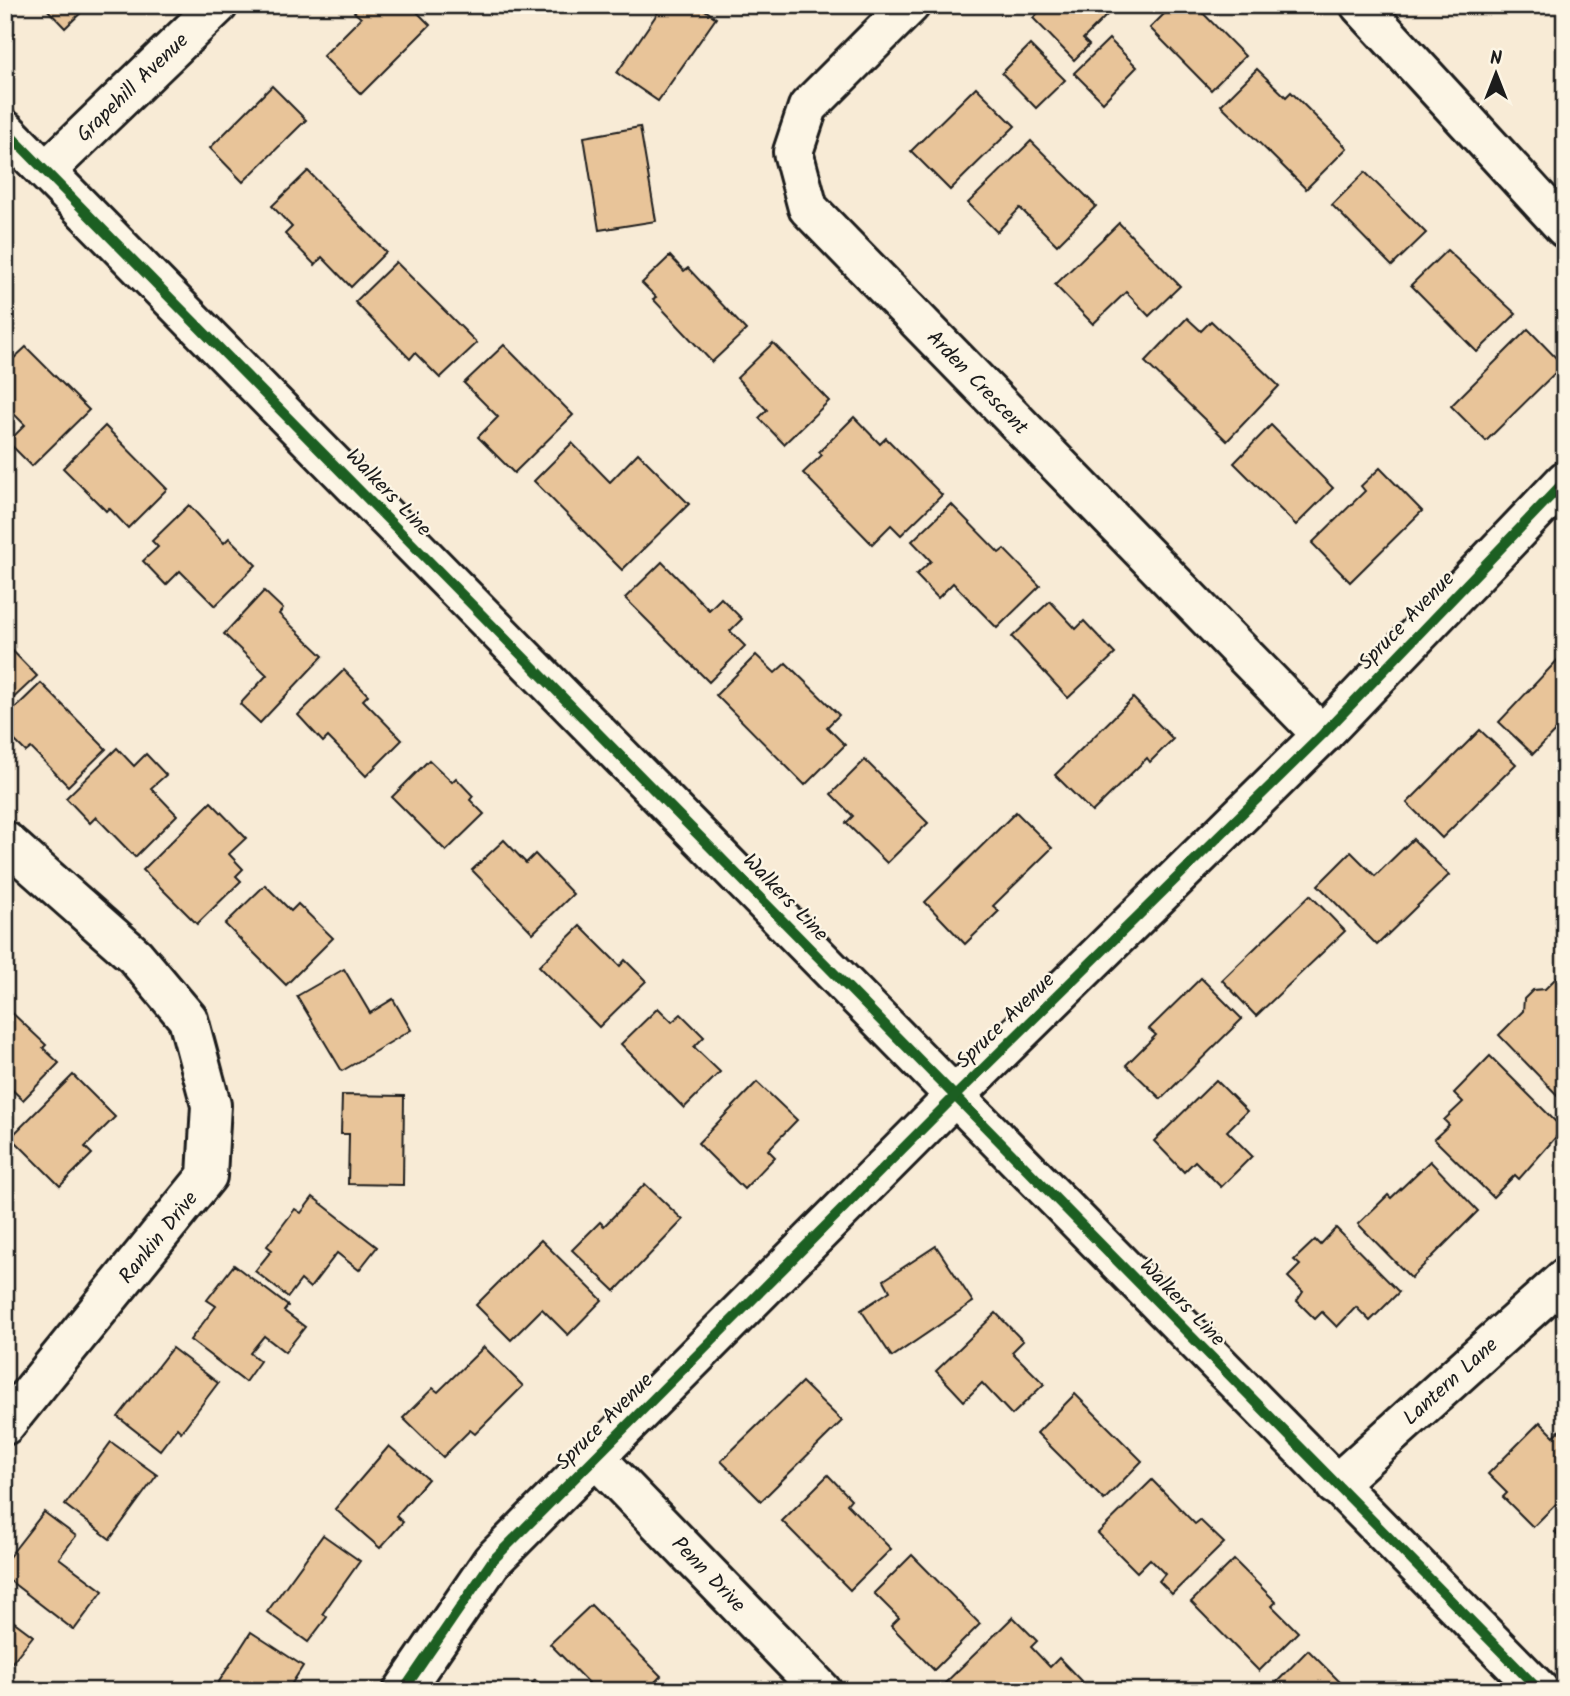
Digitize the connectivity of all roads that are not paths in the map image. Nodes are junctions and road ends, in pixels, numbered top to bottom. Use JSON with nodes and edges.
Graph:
{"nodes":[{"id":1,"x":218,"y":5,"type":"edge"},
{"id":2,"x":910,"y":5,"type":"edge"},
{"id":3,"x":1360,"y":5,"type":"edge"},
{"id":4,"x":5,"y":130,"type":"edge"},
{"id":5,"x":47,"y":170,"type":"junction"},
{"id":6,"x":1565,"y":228,"type":"edge"},
{"id":7,"x":1565,"y":481,"type":"edge"},
{"id":8,"x":1322,"y":735,"type":"junction"},
{"id":9,"x":5,"y":841,"type":"edge"},
{"id":10,"x":955,"y":1096,"type":"junction"},
{"id":11,"x":1565,"y":1278,"type":"edge"},
{"id":12,"x":5,"y":1425,"type":"edge"},
{"id":13,"x":595,"y":1457,"type":"junction"},
{"id":14,"x":1335,"y":1485,"type":"junction"},
{"id":15,"x":403,"y":1691,"type":"edge"},
{"id":16,"x":822,"y":1691,"type":"edge"},
{"id":17,"x":1540,"y":1691,"type":"edge"}],
"edges":[{"from":1,"to":5,"type":"street","name":"Grapehill Avenue"},
{"from":2,"to":8,"type":"street","name":"Arden Crescent"},
{"from":3,"to":6,"type":"street"},
{"from":4,"to":5,"type":"street","name":"Walkers Line"},
{"from":5,"to":10,"type":"street","name":"Walkers Line"},
{"from":7,"to":8,"type":"street","name":"Spruce Avenue"},
{"from":8,"to":10,"type":"street","name":"Spruce Avenue"},
{"from":9,"to":12,"type":"street","name":"Rankin Drive"},
{"from":10,"to":13,"type":"street","name":"Spruce Avenue"},
{"from":10,"to":14,"type":"street","name":"Walkers Line"},
{"from":11,"to":14,"type":"street","name":"Lantern Lane"},
{"from":13,"to":15,"type":"street","name":"Spruce Avenue"},
{"from":13,"to":16,"type":"street","name":"Penn Drive"},
{"from":14,"to":17,"type":"street","name":"Walkers Line"}]}
